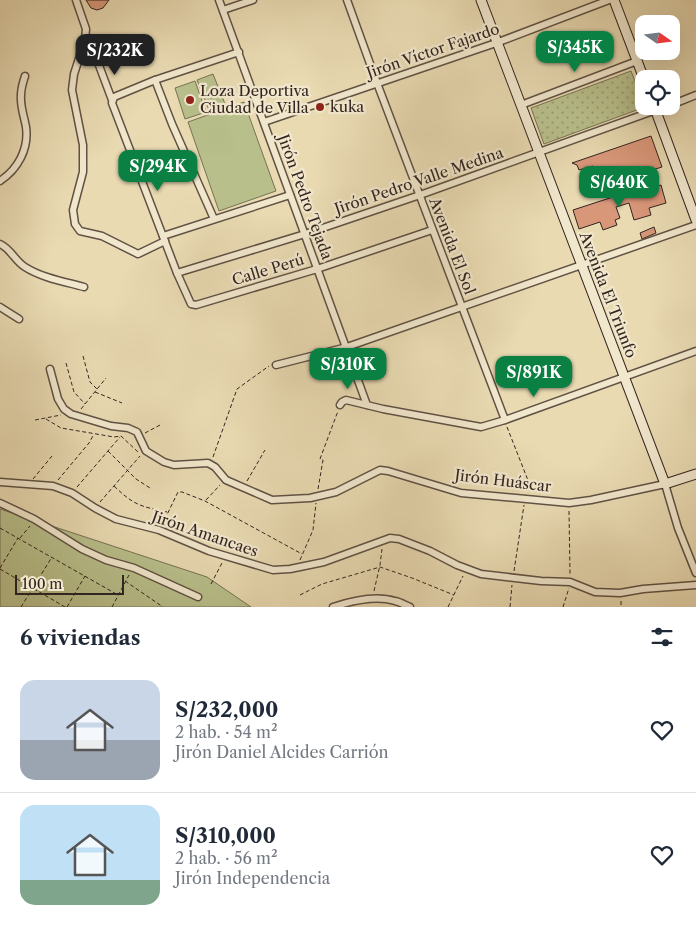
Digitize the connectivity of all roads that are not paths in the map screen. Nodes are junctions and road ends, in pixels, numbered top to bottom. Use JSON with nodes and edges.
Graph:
{"nodes":[{"id":1,"x":76,"y":0,"type":"edge"},
{"id":2,"x":220,"y":0,"type":"edge"},
{"id":3,"x":253,"y":0,"type":"edge"},
{"id":4,"x":347,"y":0,"type":"edge"},
{"id":5,"x":481,"y":0,"type":"edge"},
{"id":6,"x":609,"y":0,"type":"edge"},
{"id":7,"x":614,"y":0,"type":"edge"},
{"id":8,"x":223,"y":10,"type":"junction"},
{"id":9,"x":496,"y":42,"type":"junction"},
{"id":10,"x":238,"y":52,"type":"junction"},
{"id":11,"x":97,"y":60,"type":"dead end"},
{"id":12,"x":637,"y":62,"type":"junction"},
{"id":13,"x":640,"y":70,"type":"edge"},
{"id":14,"x":25,"y":76,"type":"dead end"},
{"id":15,"x":154,"y":80,"type":"junction"},
{"id":16,"x":377,"y":83,"type":"junction"},
{"id":17,"x":696,"y":95,"type":"edge"},
{"id":18,"x":112,"y":100,"type":"junction"},
{"id":19,"x":680,"y":101,"type":"edge"},
{"id":20,"x":521,"y":105,"type":"junction"},
{"id":21,"x":637,"y":115,"type":"edge"},
{"id":22,"x":658,"y":115,"type":"edge"},
{"id":23,"x":264,"y":122,"type":"junction"},
{"id":24,"x":539,"y":152,"type":"junction"},
{"id":25,"x":0,"y":181,"type":"edge"},
{"id":26,"x":290,"y":195,"type":"junction"},
{"id":27,"x":420,"y":196,"type":"junction"},
{"id":28,"x":214,"y":219,"type":"junction"},
{"id":29,"x":696,"y":220,"type":"edge"},
{"id":30,"x":696,"y":225,"type":"edge"},
{"id":31,"x":432,"y":230,"type":"junction"},
{"id":32,"x":305,"y":234,"type":"junction"},
{"id":33,"x":164,"y":239,"type":"junction"},
{"id":34,"x":0,"y":244,"type":"edge"},
{"id":35,"x":582,"y":266,"type":"junction"},
{"id":36,"x":317,"y":269,"type":"junction"},
{"id":37,"x":177,"y":273,"type":"junction"},
{"id":38,"x":84,"y":287,"type":"dead end"},
{"id":39,"x":0,"y":307,"type":"edge"},
{"id":40,"x":462,"y":307,"type":"junction"},
{"id":41,"x":19,"y":319,"type":"dead end"},
{"id":42,"x":346,"y":347,"type":"junction"},
{"id":43,"x":696,"y":351,"type":"edge"},
{"id":44,"x":276,"y":365,"type":"road end"},
{"id":45,"x":50,"y":369,"type":"dead end"},
{"id":46,"x":623,"y":376,"type":"junction"},
{"id":47,"x":340,"y":405,"type":"road end"},
{"id":48,"x":367,"y":405,"type":"junction"},
{"id":49,"x":505,"y":420,"type":"junction"},
{"id":50,"x":696,"y":474,"type":"edge"},
{"id":51,"x":0,"y":482,"type":"edge"},
{"id":52,"x":665,"y":484,"type":"junction"},
{"id":53,"x":0,"y":504,"type":"edge"},
{"id":54,"x":696,"y":573,"type":"edge"},
{"id":55,"x":696,"y":586,"type":"edge"},
{"id":56,"x":198,"y":597,"type":"dead end"},
{"id":57,"x":333,"y":607,"type":"edge"},
{"id":58,"x":410,"y":607,"type":"edge"}],
"edges":[{"from":1,"to":33,"type":"street"},
{"from":2,"to":8,"type":"street","name":"Jirón Pedro Tejada"},
{"from":3,"to":8,"type":"street"},
{"from":4,"to":16,"type":"street","name":"Avenida El Sol"},
{"from":5,"to":9,"type":"street","name":"Avenida El Triunfo"},
{"from":6,"to":9,"type":"street","name":"Jirón Víctor Fajardo"},
{"from":7,"to":12,"type":"street"},
{"from":8,"to":10,"type":"street","name":"Jirón Pedro Tejada"},
{"from":9,"to":16,"type":"street","name":"Jirón Víctor Fajardo"},
{"from":9,"to":20,"type":"street","name":"Avenida El Triunfo"},
{"from":10,"to":15,"type":"street"},
{"from":10,"to":23,"type":"street","name":"Jirón Pedro Tejada"},
{"from":11,"to":18,"type":"street"},
{"from":12,"to":13,"type":"street"},
{"from":12,"to":20,"type":"street"},
{"from":14,"to":25,"type":"street"},
{"from":15,"to":18,"type":"street"},
{"from":15,"to":28,"type":"street"},
{"from":16,"to":23,"type":"street","name":"Jirón Víctor Fajardo"},
{"from":16,"to":27,"type":"street","name":"Avenida El Sol"},
{"from":17,"to":19,"type":"street"},
{"from":18,"to":33,"type":"street"},
{"from":20,"to":24,"type":"street","name":"Avenida El Triunfo"},
{"from":21,"to":24,"type":"street","name":"Jirón Pedro Valle Medina"},
{"from":22,"to":29,"type":"street"},
{"from":23,"to":26,"type":"street","name":"Jirón Pedro Tejada"},
{"from":24,"to":27,"type":"street","name":"Jirón Pedro Valle Medina"},
{"from":24,"to":35,"type":"street","name":"Avenida El Triunfo"},
{"from":26,"to":28,"type":"street"},
{"from":26,"to":32,"type":"street","name":"Jirón Pedro Tejada"},
{"from":27,"to":31,"type":"street","name":"Avenida El Sol"},
{"from":27,"to":32,"type":"street","name":"Jirón Pedro Valle Medina"},
{"from":28,"to":33,"type":"street"},
{"from":30,"to":35,"type":"street"},
{"from":31,"to":36,"type":"street","name":"Calle Perú"},
{"from":31,"to":40,"type":"street","name":"Avenida El Sol"},
{"from":32,"to":36,"type":"street","name":"Jirón Pedro Tejada"},
{"from":32,"to":37,"type":"street","name":"Jirón Pedro Valle Medina"},
{"from":33,"to":37,"type":"street"},
{"from":34,"to":38,"type":"street"},
{"from":35,"to":40,"type":"street"},
{"from":35,"to":46,"type":"street","name":"Avenida El Triunfo"},
{"from":36,"to":37,"type":"street","name":"Calle Perú"},
{"from":36,"to":42,"type":"street","name":"Jirón Pedro Tejada"},
{"from":39,"to":41,"type":"street"},
{"from":40,"to":42,"type":"street"},
{"from":40,"to":49,"type":"street","name":"Avenida El Sol"},
{"from":42,"to":44,"type":"street"},
{"from":42,"to":48,"type":"street","name":"Jirón Pedro Tejada"},
{"from":43,"to":46,"type":"street"},
{"from":45,"to":52,"type":"street","name":"Jirón Huáscar"},
{"from":46,"to":49,"type":"street"},
{"from":46,"to":52,"type":"street","name":"Avenida El Triunfo"},
{"from":47,"to":48,"type":"street"},
{"from":48,"to":49,"type":"street"},
{"from":50,"to":52,"type":"street","name":"Jirón Huáscar"},
{"from":51,"to":55,"type":"street","name":"Jirón Amancaes"},
{"from":52,"to":54,"type":"street","name":"Avenida El Triunfo"},
{"from":53,"to":56,"type":"street"},
{"from":57,"to":58,"type":"street"}]}
